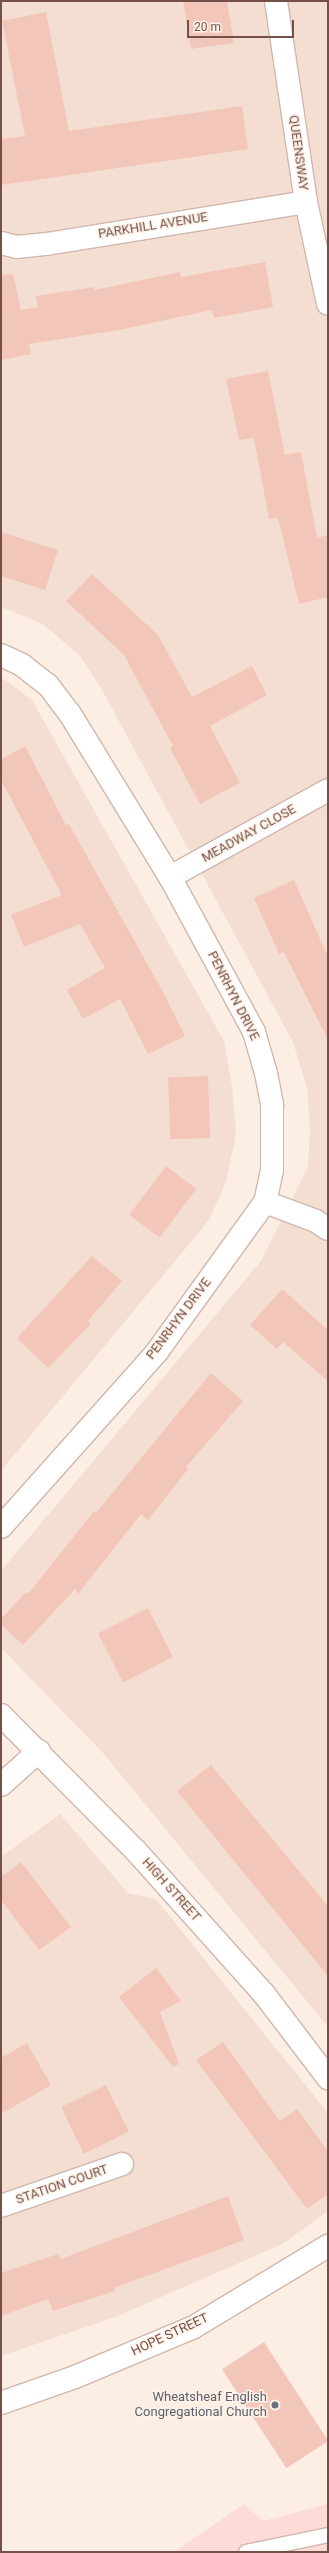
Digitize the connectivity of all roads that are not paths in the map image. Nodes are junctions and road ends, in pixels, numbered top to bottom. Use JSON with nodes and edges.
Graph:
{"nodes":[{"id":1,"x":276,"y":1,"type":"edge"},
{"id":2,"x":306,"y":202,"type":"junction"},
{"id":3,"x":1,"y":243,"type":"edge"},
{"id":4,"x":328,"y":304,"type":"edge"},
{"id":5,"x":1,"y":655,"type":"edge"},
{"id":6,"x":328,"y":790,"type":"edge"},
{"id":7,"x":170,"y":877,"type":"junction"},
{"id":8,"x":265,"y":1202,"type":"junction"},
{"id":9,"x":328,"y":1229,"type":"edge"},
{"id":10,"x":1,"y":1527,"type":"edge"},
{"id":11,"x":1,"y":1714,"type":"edge"},
{"id":12,"x":39,"y":1751,"type":"junction"},
{"id":13,"x":1,"y":1785,"type":"edge"},
{"id":14,"x":328,"y":2078,"type":"edge"},
{"id":15,"x":122,"y":2164,"type":"dead end"},
{"id":16,"x":1,"y":2206,"type":"edge"},
{"id":17,"x":328,"y":2246,"type":"edge"},
{"id":18,"x":1,"y":2404,"type":"edge"},
{"id":19,"x":328,"y":2535,"type":"edge"},
{"id":20,"x":246,"y":2552,"type":"edge"}],
"edges":[{"from":1,"to":2,"type":"street","name":"QUEENSWAY"},
{"from":2,"to":3,"type":"street","name":"PARKHILL AVENUE"},
{"from":2,"to":4,"type":"street","name":"QUEENSWAY"},
{"from":5,"to":7,"type":"street","name":"PENRHYN DRIVE"},
{"from":6,"to":7,"type":"street","name":"MEADWAY CLOSE"},
{"from":7,"to":8,"type":"street","name":"PENRHYN DRIVE"},
{"from":8,"to":9,"type":"street"},
{"from":8,"to":10,"type":"street","name":"PENRHYN DRIVE"},
{"from":11,"to":12,"type":"street","name":"HIGH STREET"},
{"from":12,"to":13,"type":"street"},
{"from":12,"to":14,"type":"street","name":"HIGH STREET"},
{"from":15,"to":16,"type":"street","name":"STATION COURT"},
{"from":17,"to":18,"type":"street","name":"HOPE STREET"},
{"from":19,"to":20,"type":"lane"}]}
